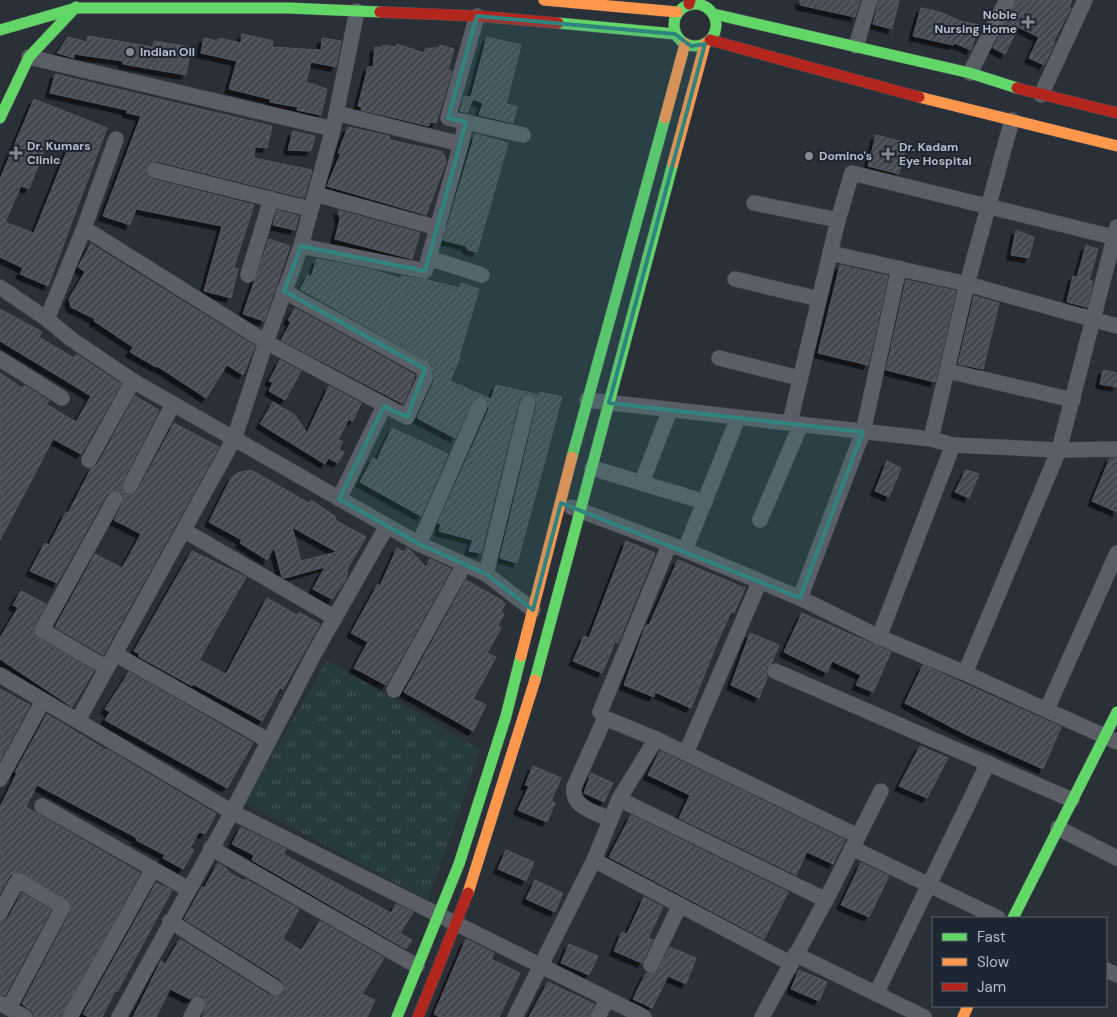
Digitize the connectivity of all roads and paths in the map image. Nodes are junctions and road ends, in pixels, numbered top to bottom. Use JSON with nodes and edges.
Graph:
{"nodes":[{"id":1,"x":544,"y":0,"type":"edge"},
{"id":2,"x":870,"y":0,"type":"edge"},
{"id":3,"x":1085,"y":0,"type":"edge"},
{"id":4,"x":1004,"y":1,"type":"edge"},
{"id":5,"x":689,"y":2,"type":"edge"},
{"id":6,"x":77,"y":4,"type":"edge"},
{"id":7,"x":712,"y":8,"type":"edge"},
{"id":8,"x":356,"y":11,"type":"junction"},
{"id":9,"x":677,"y":12,"type":"junction"},
{"id":10,"x":477,"y":16,"type":"junction"},
{"id":11,"x":0,"y":30,"type":"edge"},
{"id":12,"x":675,"y":34,"type":"junction"},
{"id":13,"x":708,"y":42,"type":"junction"},
{"id":14,"x":685,"y":44,"type":"junction"},
{"id":15,"x":856,"y":46,"type":"junction"},
{"id":16,"x":29,"y":57,"type":"junction"},
{"id":17,"x":970,"y":72,"type":"junction"},
{"id":18,"x":1041,"y":95,"type":"junction"},
{"id":19,"x":336,"y":113,"type":"junction"},
{"id":20,"x":1117,"y":113,"type":"edge"},
{"id":21,"x":0,"y":118,"type":"edge"},
{"id":22,"x":1012,"y":120,"type":"junction"},
{"id":23,"x":466,"y":122,"type":"junction"},
{"id":24,"x":333,"y":129,"type":"junction"},
{"id":25,"x":523,"y":135,"type":"dead end"},
{"id":26,"x":116,"y":139,"type":"dead end"},
{"id":27,"x":461,"y":144,"type":"junction"},
{"id":28,"x":1117,"y":146,"type":"edge"},
{"id":29,"x":154,"y":170,"type":"dead end"},
{"id":30,"x":315,"y":194,"type":"junction"},
{"id":31,"x":271,"y":199,"type":"junction"},
{"id":32,"x":754,"y":202,"type":"dead end"},
{"id":33,"x":990,"y":206,"type":"junction"},
{"id":34,"x":310,"y":209,"type":"junction"},
{"id":35,"x":838,"y":220,"type":"junction"},
{"id":36,"x":84,"y":228,"type":"junction"},
{"id":37,"x":438,"y":228,"type":"junction"},
{"id":38,"x":1116,"y":234,"type":"edge"},
{"id":39,"x":301,"y":246,"type":"junction"},
{"id":40,"x":830,"y":253,"type":"junction"},
{"id":41,"x":428,"y":258,"type":"junction"},
{"id":42,"x":899,"y":268,"type":"junction"},
{"id":43,"x":482,"y":274,"type":"dead end"},
{"id":44,"x":248,"y":275,"type":"dead end"},
{"id":45,"x":736,"y":278,"type":"dead end"},
{"id":46,"x":967,"y":284,"type":"junction"},
{"id":47,"x":0,"y":287,"type":"edge"},
{"id":48,"x":284,"y":291,"type":"junction"},
{"id":49,"x":819,"y":299,"type":"junction"},
{"id":50,"x":47,"y":319,"type":"junction"},
{"id":51,"x":1094,"y":320,"type":"junction"},
{"id":52,"x":1117,"y":326,"type":"edge"},
{"id":53,"x":266,"y":342,"type":"junction"},
{"id":54,"x":0,"y":358,"type":"edge"},
{"id":55,"x":719,"y":358,"type":"dead end"},
{"id":56,"x":948,"y":371,"type":"junction"},
{"id":57,"x":799,"y":378,"type":"junction"},
{"id":58,"x":132,"y":381,"type":"junction"},
{"id":59,"x":62,"y":398,"type":"dead end"},
{"id":60,"x":587,"y":400,"type":"junction"},
{"id":61,"x":1073,"y":400,"type":"junction"},
{"id":62,"x":528,"y":403,"type":"dead end"},
{"id":63,"x":609,"y":403,"type":"junction"},
{"id":64,"x":173,"y":404,"type":"junction"},
{"id":65,"x":480,"y":405,"type":"dead end"},
{"id":66,"x":384,"y":406,"type":"junction"},
{"id":67,"x":670,"y":410,"type":"junction"},
{"id":68,"x":738,"y":418,"type":"junction"},
{"id":69,"x":796,"y":423,"type":"junction"},
{"id":70,"x":863,"y":432,"type":"junction"},
{"id":71,"x":234,"y":439,"type":"junction"},
{"id":72,"x":931,"y":440,"type":"junction"},
{"id":73,"x":953,"y":446,"type":"junction"},
{"id":74,"x":1117,"y":449,"type":"edge"},
{"id":75,"x":1059,"y":450,"type":"junction"},
{"id":76,"x":88,"y":460,"type":"dead end"},
{"id":77,"x":592,"y":468,"type":"junction"},
{"id":78,"x":642,"y":482,"type":"junction"},
{"id":79,"x":130,"y":486,"type":"dead end"},
{"id":80,"x":339,"y":498,"type":"junction"},
{"id":81,"x":115,"y":499,"type":"dead end"},
{"id":82,"x":705,"y":502,"type":"junction"},
{"id":83,"x":560,"y":503,"type":"junction"},
{"id":84,"x":581,"y":511,"type":"junction"},
{"id":85,"x":760,"y":520,"type":"dead end"},
{"id":86,"x":387,"y":526,"type":"junction"},
{"id":87,"x":185,"y":531,"type":"junction"},
{"id":88,"x":419,"y":544,"type":"junction"},
{"id":89,"x":669,"y":545,"type":"junction"},
{"id":90,"x":685,"y":550,"type":"junction"},
{"id":91,"x":1117,"y":553,"type":"edge"},
{"id":92,"x":464,"y":565,"type":"junction"},
{"id":93,"x":486,"y":574,"type":"junction"},
{"id":94,"x":759,"y":583,"type":"junction"},
{"id":95,"x":800,"y":598,"type":"junction"},
{"id":96,"x":533,"y":610,"type":"junction"},
{"id":97,"x":335,"y":618,"type":"junction"},
{"id":98,"x":879,"y":637,"type":"junction"},
{"id":99,"x":115,"y":654,"type":"junction"},
{"id":100,"x":107,"y":668,"type":"junction"},
{"id":101,"x":775,"y":671,"type":"dead end"},
{"id":102,"x":965,"y":673,"type":"junction"},
{"id":103,"x":0,"y":675,"type":"edge"},
{"id":104,"x":394,"y":690,"type":"dead end"},
{"id":105,"x":43,"y":701,"type":"junction"},
{"id":106,"x":1047,"y":709,"type":"junction"},
{"id":107,"x":1117,"y":712,"type":"edge"},
{"id":108,"x":604,"y":718,"type":"junction"},
{"id":109,"x":78,"y":720,"type":"junction"},
{"id":110,"x":656,"y":739,"type":"junction"},
{"id":111,"x":1111,"y":739,"type":"edge"},
{"id":112,"x":269,"y":741,"type":"junction"},
{"id":113,"x":686,"y":753,"type":"junction"},
{"id":114,"x":988,"y":763,"type":"junction"},
{"id":115,"x":0,"y":779,"type":"edge"},
{"id":116,"x":881,"y":791,"type":"dead end"},
{"id":117,"x":619,"y":799,"type":"junction"},
{"id":118,"x":1072,"y":800,"type":"junction"},
{"id":119,"x":42,"y":806,"type":"dead end"},
{"id":120,"x":232,"y":812,"type":"junction"},
{"id":121,"x":609,"y":819,"type":"junction"},
{"id":122,"x":1058,"y":828,"type":"junction"},
{"id":123,"x":855,"y":842,"type":"junction"},
{"id":124,"x":211,"y":848,"type":"junction"},
{"id":125,"x":1117,"y":858,"type":"edge"},
{"id":126,"x":594,"y":860,"type":"junction"},
{"id":127,"x":154,"y":870,"type":"junction"},
{"id":128,"x":930,"y":885,"type":"junction"},
{"id":129,"x":188,"y":889,"type":"junction"},
{"id":130,"x":826,"y":900,"type":"junction"},
{"id":131,"x":680,"y":905,"type":"junction"},
{"id":132,"x":0,"y":912,"type":"edge"},
{"id":133,"x":438,"y":916,"type":"junction"},
{"id":134,"x":996,"y":917,"type":"edge"},
{"id":135,"x":1013,"y":917,"type":"edge"},
{"id":136,"x":170,"y":921,"type":"junction"},
{"id":137,"x":457,"y":925,"type":"junction"},
{"id":138,"x":793,"y":958,"type":"junction"},
{"id":139,"x":651,"y":965,"type":"dead end"},
{"id":140,"x":416,"y":966,"type":"junction"},
{"id":141,"x":540,"y":966,"type":"junction"},
{"id":142,"x":276,"y":988,"type":"dead end"},
{"id":143,"x":876,"y":994,"type":"junction"},
{"id":144,"x":607,"y":999,"type":"junction"},
{"id":145,"x":4,"y":1006,"type":"edge"},
{"id":146,"x":25,"y":1017,"type":"edge"},
{"id":147,"x":70,"y":1017,"type":"edge"},
{"id":148,"x":119,"y":1017,"type":"edge"},
{"id":149,"x":397,"y":1017,"type":"edge"},
{"id":150,"x":418,"y":1017,"type":"edge"},
{"id":151,"x":515,"y":1017,"type":"edge"},
{"id":152,"x":598,"y":1017,"type":"edge"},
{"id":153,"x":644,"y":1017,"type":"edge"},
{"id":154,"x":762,"y":1017,"type":"edge"},
{"id":155,"x":924,"y":1017,"type":"edge"}],
"edges":[{"from":1,"to":9,"type":"main road"},
{"from":2,"to":15,"type":"street"},
{"from":3,"to":18,"type":"street"},
{"from":4,"to":17,"type":"street"},
{"from":5,"to":7,"type":"main road"},
{"from":5,"to":9,"type":"main road"},
{"from":6,"to":8,"type":"main road"},
{"from":6,"to":11,"type":"main road"},
{"from":6,"to":16,"type":"main road"},
{"from":7,"to":13,"type":"main road"},
{"from":7,"to":15,"type":"main road"},
{"from":8,"to":10,"type":"main road"},
{"from":8,"to":19,"type":"street"},
{"from":9,"to":12,"type":"main road"},
{"from":10,"to":12,"type":"main road"},
{"from":10,"to":23,"type":"street"},
{"from":12,"to":14,"type":"main road"},
{"from":13,"to":14,"type":"main road"},
{"from":13,"to":22,"type":"main road"},
{"from":13,"to":63,"type":"main road"},
{"from":14,"to":60,"type":"main road"},
{"from":15,"to":17,"type":"main road"},
{"from":16,"to":21,"type":"main road"},
{"from":16,"to":24,"type":"street"},
{"from":17,"to":18,"type":"main road"},
{"from":18,"to":20,"type":"main road"},
{"from":19,"to":24,"type":"street"},
{"from":19,"to":27,"type":"street"},
{"from":22,"to":28,"type":"main road"},
{"from":22,"to":33,"type":"street"},
{"from":23,"to":25,"type":"street"},
{"from":23,"to":27,"type":"street"},
{"from":24,"to":30,"type":"street"},
{"from":26,"to":36,"type":"street"},
{"from":27,"to":37,"type":"street"},
{"from":29,"to":31,"type":"street"},
{"from":30,"to":34,"type":"street"},
{"from":30,"to":37,"type":"street"},
{"from":31,"to":34,"type":"street"},
{"from":31,"to":44,"type":"street"},
{"from":32,"to":35,"type":"street"},
{"from":33,"to":35,"type":"street"},
{"from":33,"to":38,"type":"street"},
{"from":33,"to":46,"type":"street"},
{"from":34,"to":39,"type":"street"},
{"from":35,"to":40,"type":"street"},
{"from":36,"to":50,"type":"street"},
{"from":36,"to":53,"type":"street"},
{"from":37,"to":41,"type":"street"},
{"from":38,"to":51,"type":"street"},
{"from":39,"to":41,"type":"street"},
{"from":39,"to":48,"type":"street"},
{"from":40,"to":42,"type":"street"},
{"from":40,"to":49,"type":"street"},
{"from":41,"to":43,"type":"street"},
{"from":42,"to":46,"type":"street"},
{"from":42,"to":70,"type":"street"},
{"from":45,"to":49,"type":"street"},
{"from":46,"to":51,"type":"street"},
{"from":46,"to":56,"type":"street"},
{"from":47,"to":50,"type":"street"},
{"from":48,"to":53,"type":"street"},
{"from":48,"to":66,"type":"street"},
{"from":49,"to":57,"type":"street"},
{"from":50,"to":58,"type":"street"},
{"from":51,"to":52,"type":"street"},
{"from":51,"to":61,"type":"street"},
{"from":53,"to":66,"type":"street"},
{"from":53,"to":71,"type":"street"},
{"from":54,"to":59,"type":"street"},
{"from":55,"to":57,"type":"street"},
{"from":56,"to":61,"type":"street"},
{"from":56,"to":72,"type":"street"},
{"from":57,"to":69,"type":"street"},
{"from":58,"to":64,"type":"street"},
{"from":58,"to":76,"type":"street"},
{"from":60,"to":63,"type":"street"},
{"from":60,"to":83,"type":"main road"},
{"from":61,"to":75,"type":"street"},
{"from":62,"to":93,"type":"street"},
{"from":63,"to":67,"type":"street"},
{"from":63,"to":77,"type":"main road"},
{"from":64,"to":71,"type":"street"},
{"from":64,"to":79,"type":"street"},
{"from":65,"to":88,"type":"street"},
{"from":66,"to":80,"type":"street"},
{"from":67,"to":68,"type":"street"},
{"from":67,"to":78,"type":"street"},
{"from":68,"to":69,"type":"street"},
{"from":68,"to":82,"type":"street"},
{"from":69,"to":70,"type":"street"},
{"from":69,"to":85,"type":"street"},
{"from":70,"to":72,"type":"street"},
{"from":70,"to":95,"type":"street"},
{"from":71,"to":80,"type":"street"},
{"from":71,"to":87,"type":"street"},
{"from":72,"to":73,"type":"street"},
{"from":73,"to":75,"type":"street"},
{"from":73,"to":98,"type":"street"},
{"from":74,"to":75,"type":"street"},
{"from":75,"to":102,"type":"street"},
{"from":77,"to":78,"type":"street"},
{"from":77,"to":84,"type":"main road"},
{"from":78,"to":82,"type":"street"},
{"from":80,"to":86,"type":"street"},
{"from":81,"to":100,"type":"street"},
{"from":82,"to":90,"type":"street"},
{"from":83,"to":84,"type":"street"},
{"from":83,"to":96,"type":"main road"},
{"from":84,"to":89,"type":"street"},
{"from":84,"to":137,"type":"main road"},
{"from":86,"to":88,"type":"street"},
{"from":86,"to":97,"type":"street"},
{"from":87,"to":97,"type":"street"},
{"from":87,"to":99,"type":"street"},
{"from":88,"to":92,"type":"street"},
{"from":89,"to":90,"type":"street"},
{"from":89,"to":108,"type":"street"},
{"from":90,"to":94,"type":"street"},
{"from":91,"to":106,"type":"street"},
{"from":92,"to":93,"type":"street"},
{"from":92,"to":104,"type":"street"},
{"from":93,"to":96,"type":"street"},
{"from":94,"to":95,"type":"street"},
{"from":94,"to":113,"type":"street"},
{"from":95,"to":98,"type":"street"},
{"from":96,"to":133,"type":"main road"},
{"from":97,"to":112,"type":"street"},
{"from":98,"to":102,"type":"street"},
{"from":99,"to":100,"type":"street"},
{"from":99,"to":112,"type":"street"},
{"from":100,"to":109,"type":"street"},
{"from":101,"to":114,"type":"street"},
{"from":102,"to":106,"type":"street"},
{"from":103,"to":105,"type":"street"},
{"from":105,"to":109,"type":"street"},
{"from":105,"to":115,"type":"street"},
{"from":106,"to":111,"type":"street"},
{"from":107,"to":111,"type":"main road"},
{"from":108,"to":110,"type":"street"},
{"from":108,"to":121,"type":"street"},
{"from":109,"to":120,"type":"street"},
{"from":110,"to":113,"type":"street"},
{"from":110,"to":117,"type":"street"},
{"from":111,"to":118,"type":"main road"},
{"from":112,"to":120,"type":"street"},
{"from":113,"to":123,"type":"street"},
{"from":114,"to":118,"type":"street"},
{"from":114,"to":128,"type":"street"},
{"from":116,"to":123,"type":"street"},
{"from":117,"to":121,"type":"street"},
{"from":117,"to":130,"type":"street"},
{"from":118,"to":122,"type":"main road"},
{"from":119,"to":127,"type":"street"},
{"from":120,"to":124,"type":"street"},
{"from":120,"to":133,"type":"street"},
{"from":121,"to":126,"type":"street"},
{"from":122,"to":125,"type":"street"},
{"from":122,"to":135,"type":"main road"},
{"from":123,"to":128,"type":"street"},
{"from":123,"to":130,"type":"street"},
{"from":124,"to":129,"type":"street"},
{"from":124,"to":140,"type":"street"},
{"from":126,"to":131,"type":"street"},
{"from":126,"to":141,"type":"street"},
{"from":127,"to":129,"type":"street"},
{"from":127,"to":147,"type":"street"},
{"from":128,"to":134,"type":"street"},
{"from":128,"to":143,"type":"street"},
{"from":129,"to":136,"type":"street"},
{"from":130,"to":138,"type":"street"},
{"from":131,"to":138,"type":"street"},
{"from":131,"to":139,"type":"street"},
{"from":132,"to":145,"type":"street"},
{"from":133,"to":137,"type":"street"},
{"from":133,"to":140,"type":"main road"},
{"from":136,"to":142,"type":"street"},
{"from":136,"to":148,"type":"street"},
{"from":137,"to":141,"type":"street"},
{"from":137,"to":150,"type":"main road"},
{"from":138,"to":143,"type":"street"},
{"from":138,"to":154,"type":"street"},
{"from":140,"to":149,"type":"main road"},
{"from":141,"to":144,"type":"street"},
{"from":141,"to":151,"type":"street"},
{"from":143,"to":155,"type":"street"},
{"from":144,"to":152,"type":"street"},
{"from":144,"to":153,"type":"street"},
{"from":145,"to":146,"type":"street"}]}
